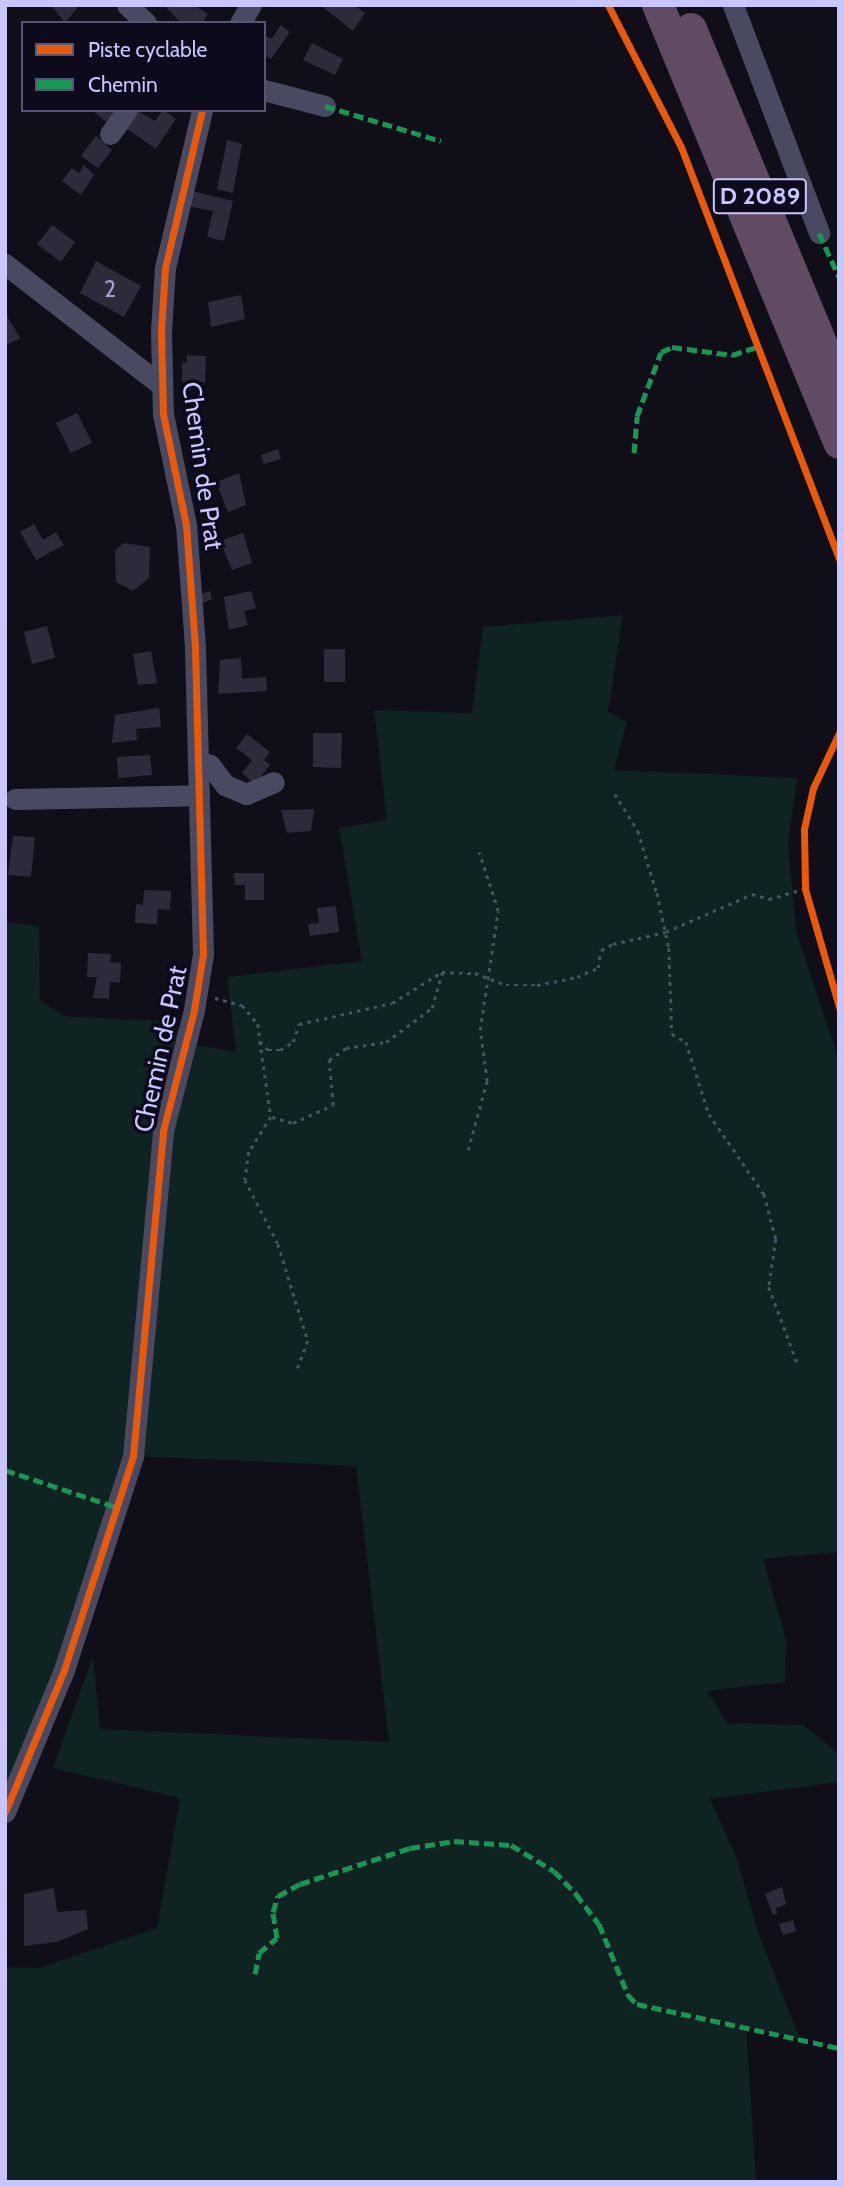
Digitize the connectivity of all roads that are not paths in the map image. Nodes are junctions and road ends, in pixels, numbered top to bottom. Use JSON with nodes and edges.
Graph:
{"nodes":[{"id":1,"x":127,"y":5,"type":"edge"},
{"id":2,"x":251,"y":5,"type":"edge"},
{"id":3,"x":657,"y":5,"type":"edge"},
{"id":4,"x":681,"y":5,"type":"edge"},
{"id":5,"x":733,"y":5,"type":"edge"},
{"id":6,"x":144,"y":21,"type":"edge"},
{"id":7,"x":241,"y":21,"type":"edge"},
{"id":8,"x":266,"y":91,"type":"edge"},
{"id":9,"x":325,"y":106,"type":"dead end"},
{"id":10,"x":126,"y":112,"type":"edge"},
{"id":11,"x":202,"y":112,"type":"edge"},
{"id":12,"x":110,"y":134,"type":"dead end"},
{"id":13,"x":819,"y":233,"type":"dead end"},
{"id":14,"x":5,"y":264,"type":"edge"},
{"id":15,"x":161,"y":385,"type":"junction"},
{"id":16,"x":839,"y":387,"type":"edge"},
{"id":17,"x":839,"y":443,"type":"edge"},
{"id":18,"x":199,"y":762,"type":"junction"},
{"id":19,"x":274,"y":782,"type":"dead end"},
{"id":20,"x":199,"y":794,"type":"junction"},
{"id":21,"x":15,"y":799,"type":"dead end"},
{"id":22,"x":5,"y":1812,"type":"edge"}],
"edges":[{"from":1,"to":6,"type":"street"},
{"from":2,"to":7,"type":"street"},
{"from":3,"to":17,"type":"highway","number":"D 2089"},
{"from":4,"to":16,"type":"highway","number":"D 2089"},
{"from":5,"to":13,"type":"street"},
{"from":8,"to":9,"type":"street"},
{"from":10,"to":12,"type":"street"},
{"from":11,"to":15,"type":"street","name":"Chemin de Prat"},
{"from":14,"to":15,"type":"street"},
{"from":15,"to":18,"type":"street","name":"Chemin de Prat"},
{"from":18,"to":19,"type":"street"},
{"from":18,"to":20,"type":"street","name":"Chemin de Prat"},
{"from":20,"to":21,"type":"street"},
{"from":20,"to":22,"type":"street","name":"Chemin de Prat"}]}
